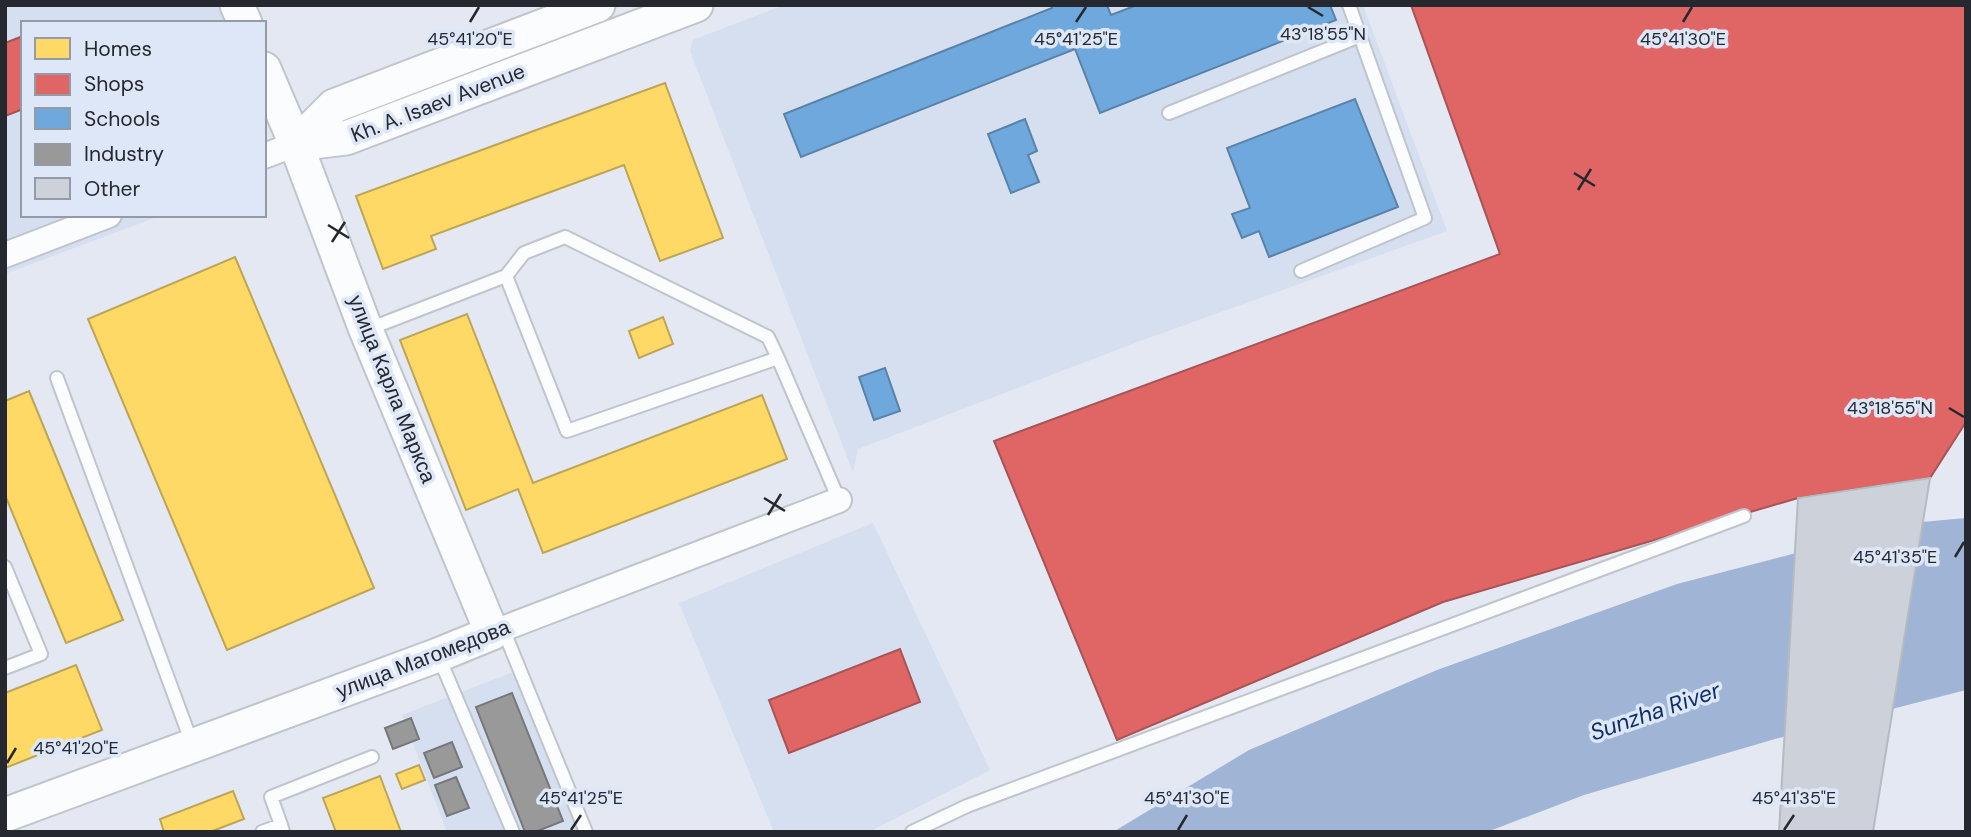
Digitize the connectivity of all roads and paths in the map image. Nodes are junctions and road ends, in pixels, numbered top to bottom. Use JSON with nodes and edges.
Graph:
{"nodes":[{"id":1,"x":237,"y":5,"type":"edge"},
{"id":2,"x":598,"y":5,"type":"edge"},
{"id":3,"x":696,"y":5,"type":"edge"},
{"id":4,"x":1349,"y":5,"type":"edge"},
{"id":5,"x":244,"y":21,"type":"edge"},
{"id":6,"x":1360,"y":36,"type":"junction"},
{"id":7,"x":266,"y":74,"type":"edge"},
{"id":8,"x":1169,"y":113,"type":"dead end"},
{"id":9,"x":296,"y":144,"type":"junction"},
{"id":10,"x":266,"y":155,"type":"edge"},
{"id":11,"x":104,"y":217,"type":"edge"},
{"id":12,"x":5,"y":255,"type":"edge"},
{"id":13,"x":1301,"y":271,"type":"dead end"},
{"id":14,"x":506,"y":276,"type":"junction"},
{"id":15,"x":366,"y":330,"type":"junction"},
{"id":16,"x":778,"y":358,"type":"junction"},
{"id":17,"x":57,"y":378,"type":"dead end"},
{"id":18,"x":839,"y":500,"type":"joint"},
{"id":19,"x":1744,"y":516,"type":"dead end"},
{"id":20,"x":5,"y":567,"type":"edge"},
{"id":21,"x":498,"y":631,"type":"junction"},
{"id":22,"x":438,"y":655,"type":"junction"},
{"id":23,"x":5,"y":668,"type":"edge"},
{"id":24,"x":193,"y":746,"type":"junction"},
{"id":25,"x":372,"y":757,"type":"dead end"},
{"id":26,"x":5,"y":815,"type":"edge"},
{"id":27,"x":282,"y":828,"type":"edge"},
{"id":28,"x":262,"y":832,"type":"edge"},
{"id":29,"x":513,"y":832,"type":"edge"},
{"id":30,"x":586,"y":832,"type":"edge"},
{"id":31,"x":912,"y":832,"type":"edge"}],
"edges":[{"from":1,"to":5,"type":"street"},
{"from":2,"to":9,"type":"street","name":"Kh. A. Isaev Avenue"},
{"from":3,"to":9,"type":"street","name":"Kh. A. Isaev Avenue"},
{"from":4,"to":6,"type":"lane"},
{"from":6,"to":8,"type":"lane"},
{"from":6,"to":13,"type":"lane"},
{"from":7,"to":9,"type":"street","name":"улица Карла Маркса"},
{"from":9,"to":10,"type":"street"},
{"from":9,"to":15,"type":"street","name":"улица Карла Маркса"},
{"from":11,"to":12,"type":"street"},
{"from":14,"to":15,"type":"lane"},
{"from":14,"to":16,"type":"lane"},
{"from":14,"to":16,"type":"lane"},
{"from":15,"to":21,"type":"street","name":"улица Карла Маркса"},
{"from":16,"to":18,"type":"lane"},
{"from":17,"to":24,"type":"lane"},
{"from":18,"to":21,"type":"street","name":"улица Магомедова"},
{"from":19,"to":31,"type":"lane"},
{"from":20,"to":23,"type":"lane"},
{"from":21,"to":22,"type":"street","name":"улица Магомедова"},
{"from":21,"to":30,"type":"lane"},
{"from":22,"to":24,"type":"street","name":"улица Магомедова"},
{"from":22,"to":29,"type":"lane"},
{"from":24,"to":26,"type":"street","name":"улица Магомедова"},
{"from":25,"to":27,"type":"lane"},
{"from":27,"to":28,"type":"lane"}]}
